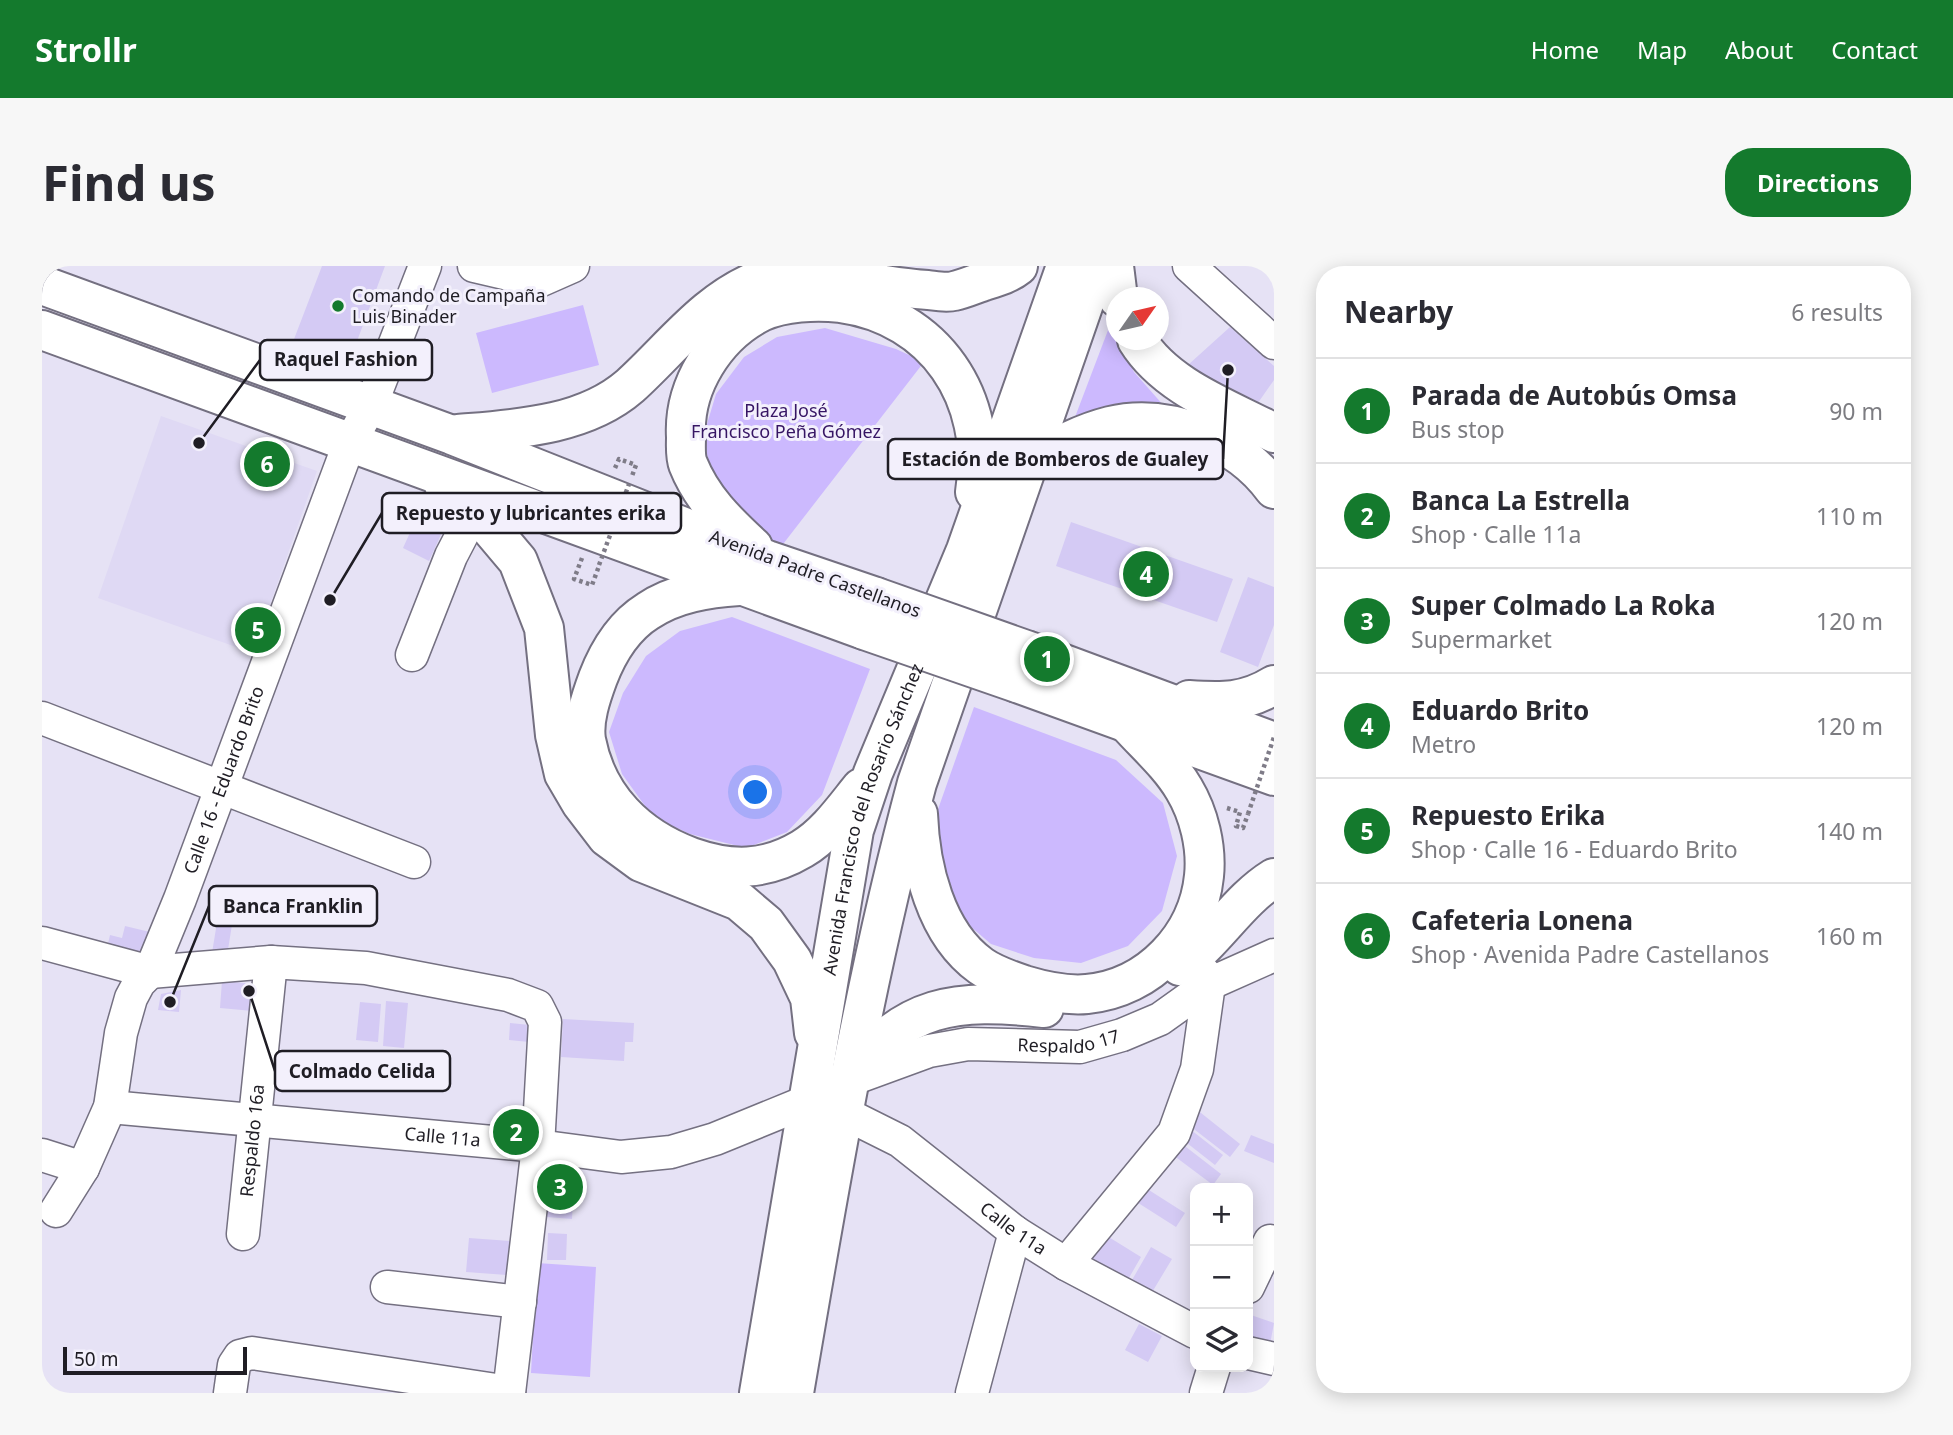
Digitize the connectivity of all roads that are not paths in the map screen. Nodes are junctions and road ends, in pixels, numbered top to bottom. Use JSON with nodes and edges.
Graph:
{"nodes":[{"id":1,"x":425,"y":266,"type":"edge"},
{"id":2,"x":474,"y":266,"type":"edge"},
{"id":3,"x":573,"y":266,"type":"edge"},
{"id":4,"x":1018,"y":266,"type":"edge"},
{"id":5,"x":1066,"y":266,"type":"edge"},
{"id":6,"x":1097,"y":266,"type":"edge"},
{"id":7,"x":1114,"y":266,"type":"edge"},
{"id":8,"x":1189,"y":266,"type":"edge"},
{"id":9,"x":42,"y":285,"type":"edge"},
{"id":10,"x":1117,"y":287,"type":"edge"},
{"id":11,"x":42,"y":330,"type":"edge"},
{"id":12,"x":1274,"y":343,"type":"edge"},
{"id":13,"x":1143,"y":350,"type":"edge"},
{"id":14,"x":371,"y":405,"type":"junction"},
{"id":15,"x":1274,"y":433,"type":"edge"},
{"id":16,"x":452,"y":435,"type":"junction"},
{"id":17,"x":349,"y":444,"type":"junction"},
{"id":18,"x":1031,"y":461,"type":"junction"},
{"id":19,"x":427,"y":471,"type":"junction"},
{"id":20,"x":1274,"y":489,"type":"edge"},
{"id":21,"x":475,"y":510,"type":"junction"},
{"id":22,"x":967,"y":550,"type":"junction"},
{"id":23,"x":755,"y":573,"type":"junction"},
{"id":24,"x":412,"y":655,"type":"dead end"},
{"id":25,"x":1274,"y":685,"type":"edge"},
{"id":26,"x":1140,"y":711,"type":"junction"},
{"id":27,"x":42,"y":718,"type":"edge"},
{"id":28,"x":1274,"y":742,"type":"edge"},
{"id":29,"x":873,"y":773,"type":"junction"},
{"id":30,"x":1274,"y":776,"type":"edge"},
{"id":31,"x":917,"y":783,"type":"junction"},
{"id":32,"x":222,"y":785,"type":"junction"},
{"id":33,"x":414,"y":862,"type":"dead end"},
{"id":34,"x":1274,"y":878,"type":"edge"},
{"id":35,"x":42,"y":943,"type":"edge"},
{"id":36,"x":1274,"y":956,"type":"edge"},
{"id":37,"x":1198,"y":957,"type":"junction"},
{"id":38,"x":271,"y":962,"type":"junction"},
{"id":39,"x":150,"y":972,"type":"junction"},
{"id":40,"x":817,"y":1056,"type":"junction"},
{"id":41,"x":832,"y":1098,"type":"junction"},
{"id":42,"x":110,"y":1107,"type":"junction"},
{"id":43,"x":254,"y":1120,"type":"junction"},
{"id":44,"x":538,"y":1146,"type":"junction"},
{"id":45,"x":42,"y":1155,"type":"edge"},
{"id":46,"x":83,"y":1168,"type":"junction"},
{"id":47,"x":56,"y":1210,"type":"dead end"},
{"id":48,"x":1015,"y":1232,"type":"junction"},
{"id":49,"x":243,"y":1234,"type":"dead end"},
{"id":50,"x":1270,"y":1241,"type":"dead end"},
{"id":51,"x":1066,"y":1264,"type":"junction"},
{"id":52,"x":1253,"y":1277,"type":"edge"},
{"id":53,"x":387,"y":1287,"type":"dead end"},
{"id":54,"x":520,"y":1302,"type":"junction"},
{"id":55,"x":1190,"y":1329,"type":"edge"},
{"id":56,"x":1253,"y":1354,"type":"edge"},
{"id":57,"x":1274,"y":1359,"type":"edge"},
{"id":58,"x":1212,"y":1372,"type":"edge"},
{"id":59,"x":230,"y":1393,"type":"edge"},
{"id":60,"x":509,"y":1393,"type":"edge"},
{"id":61,"x":759,"y":1393,"type":"edge"},
{"id":62,"x":794,"y":1393,"type":"edge"},
{"id":63,"x":972,"y":1393,"type":"edge"},
{"id":64,"x":1206,"y":1393,"type":"edge"}],
"edges":[{"from":1,"to":14,"type":"street","name":"Calle 16 - Eduardo Brito"},
{"from":2,"to":3,"type":"street"},
{"from":4,"to":16,"type":"main road"},
{"from":5,"to":22,"type":"main road","name":"Avenida Francisco del Rosario Sánchez"},
{"from":6,"to":18,"type":"main road","name":"Avenida Francisco del Rosario Sánchez"},
{"from":7,"to":10,"type":"main road"},
{"from":8,"to":12,"type":"street"},
{"from":9,"to":14,"type":"main road","name":"Avenida Padre Castellanos"},
{"from":11,"to":17,"type":"main road","name":"Avenida Padre Castellanos"},
{"from":13,"to":15,"type":"main road"},
{"from":14,"to":16,"type":"main road","name":"Avenida Padre Castellanos"},
{"from":14,"to":17,"type":"street","name":"Calle 16 - Eduardo Brito"},
{"from":16,"to":23,"type":"main road","name":"Avenida Padre Castellanos"},
{"from":17,"to":19,"type":"main road","name":"Avenida Padre Castellanos"},
{"from":17,"to":32,"type":"street","name":"Calle 16 - Eduardo Brito"},
{"from":18,"to":20,"type":"main road"},
{"from":18,"to":31,"type":"main road","name":"Avenida Francisco del Rosario Sánchez"},
{"from":19,"to":21,"type":"main road"},
{"from":19,"to":23,"type":"main road","name":"Avenida Padre Castellanos"},
{"from":21,"to":24,"type":"street"},
{"from":21,"to":40,"type":"main road"},
{"from":22,"to":23,"type":"main road"},
{"from":22,"to":29,"type":"main road","name":"Avenida Francisco del Rosario Sánchez"},
{"from":23,"to":26,"type":"main road","name":"Avenida Padre Castellanos","bridge":true},
{"from":23,"to":29,"type":"main road"},
{"from":25,"to":26,"type":"main road"},
{"from":26,"to":28,"type":"main road","name":"Avenida Padre Castellanos"},
{"from":26,"to":30,"type":"main road","name":"Avenida Padre Castellanos"},
{"from":26,"to":37,"type":"main road"},
{"from":27,"to":32,"type":"street"},
{"from":29,"to":40,"type":"main road","name":"Avenida Francisco del Rosario Sánchez"},
{"from":31,"to":37,"type":"main road"},
{"from":31,"to":41,"type":"main road","name":"Avenida Francisco del Rosario Sánchez"},
{"from":32,"to":33,"type":"street"},
{"from":32,"to":39,"type":"street","name":"Calle 16 - Eduardo Brito"},
{"from":34,"to":37,"type":"main road"},
{"from":35,"to":39,"type":"street"},
{"from":36,"to":37,"type":"street"},
{"from":37,"to":41,"type":"main road"},
{"from":37,"to":51,"type":"street"},
{"from":38,"to":39,"type":"street"},
{"from":38,"to":43,"type":"street","name":"Respaldo 16a"},
{"from":38,"to":44,"type":"street"},
{"from":39,"to":42,"type":"street","name":"Calle 16 - Eduardo Brito"},
{"from":40,"to":41,"type":"main road","name":"Avenida Francisco del Rosario Sánchez"},
{"from":41,"to":44,"type":"street","name":"Calle 11a"},
{"from":41,"to":48,"type":"street","name":"Calle 11a"},
{"from":41,"to":61,"type":"main road","name":"Avenida Francisco del Rosario Sánchez"},
{"from":41,"to":62,"type":"main road","name":"Avenida Francisco del Rosario Sánchez"},
{"from":42,"to":43,"type":"street","name":"Calle 11a"},
{"from":42,"to":46,"type":"street","name":"Calle 16 - Eduardo Brito"},
{"from":43,"to":44,"type":"street","name":"Calle 11a"},
{"from":43,"to":49,"type":"street","name":"Respaldo 16a"},
{"from":44,"to":54,"type":"street"},
{"from":45,"to":46,"type":"street"},
{"from":46,"to":47,"type":"street","name":"Calle 16 - Eduardo Brito"},
{"from":48,"to":51,"type":"street","name":"Calle 11a"},
{"from":48,"to":63,"type":"street"},
{"from":50,"to":52,"type":"street"},
{"from":51,"to":55,"type":"street","name":"Calle 11a"},
{"from":53,"to":54,"type":"street"},
{"from":54,"to":60,"type":"street"},
{"from":56,"to":57,"type":"street"},
{"from":58,"to":64,"type":"street"},
{"from":59,"to":60,"type":"street"}]}
